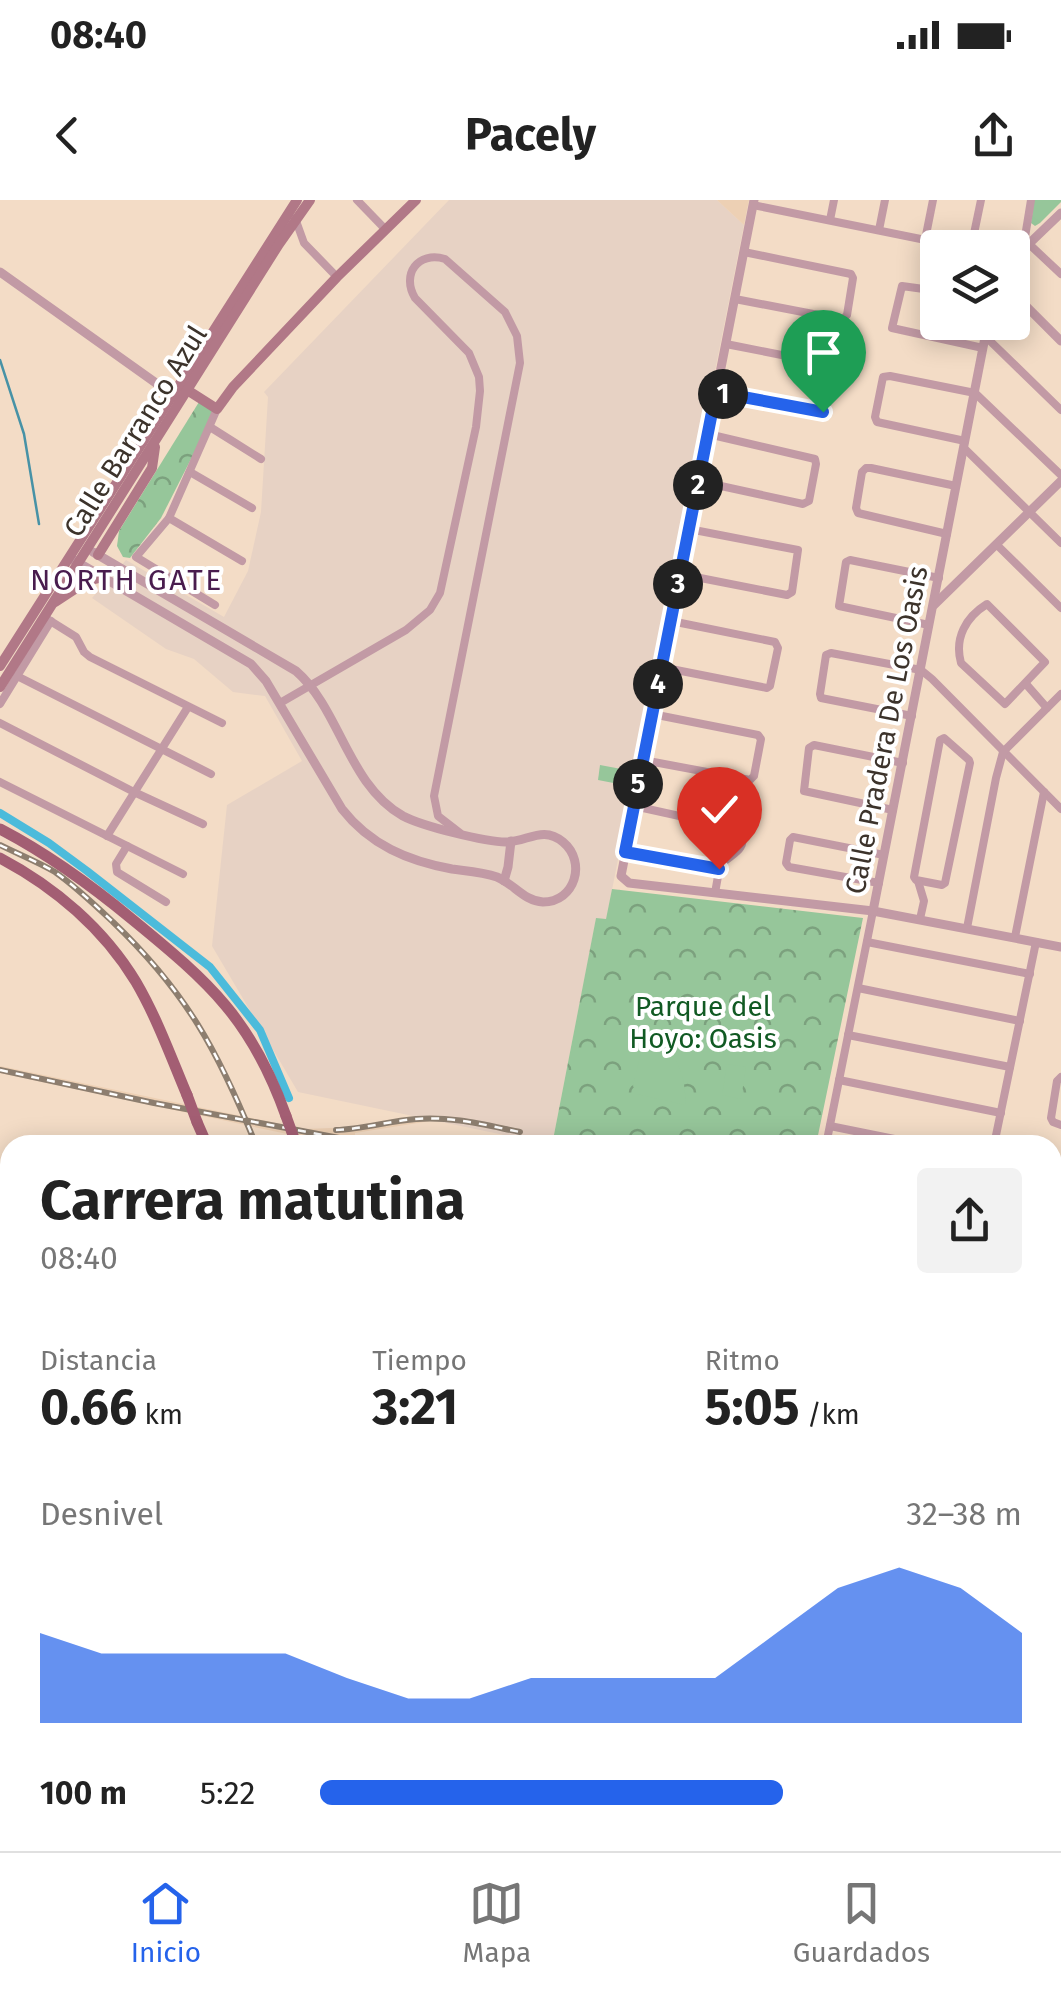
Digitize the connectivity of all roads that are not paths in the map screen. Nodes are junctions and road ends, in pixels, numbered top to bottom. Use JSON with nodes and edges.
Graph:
{"nodes":[{"id":1,"x":297,"y":200,"type":"edge"},
{"id":2,"x":310,"y":200,"type":"edge"},
{"id":3,"x":357,"y":200,"type":"edge"},
{"id":4,"x":416,"y":200,"type":"edge"},
{"id":5,"x":787,"y":200,"type":"edge"},
{"id":6,"x":834,"y":200,"type":"edge"},
{"id":7,"x":885,"y":200,"type":"edge"},
{"id":8,"x":933,"y":200,"type":"edge"},
{"id":9,"x":981,"y":200,"type":"edge"},
{"id":10,"x":1031,"y":200,"type":"edge"},
{"id":11,"x":754,"y":203,"type":"edge"},
{"id":12,"x":784,"y":212,"type":"junction"},
{"id":13,"x":1061,"y":213,"type":"edge"},
{"id":14,"x":293,"y":216,"type":"junction"},
{"id":15,"x":830,"y":220,"type":"junction"},
{"id":16,"x":386,"y":229,"type":"junction"},
{"id":17,"x":879,"y":230,"type":"junction"},
{"id":18,"x":926,"y":230,"type":"edge"},
{"id":19,"x":973,"y":230,"type":"edge"},
{"id":20,"x":1025,"y":230,"type":"edge"},
{"id":21,"x":920,"y":239,"type":"edge"},
{"id":22,"x":276,"y":242,"type":"junction"},
{"id":23,"x":304,"y":243,"type":"junction"},
{"id":24,"x":1030,"y":243,"type":"edge"},
{"id":25,"x":1030,"y":245,"type":"edge"},
{"id":26,"x":744,"y":252,"type":"junction"},
{"id":27,"x":0,"y":272,"type":"edge"},
{"id":28,"x":1061,"y":274,"type":"edge"},
{"id":29,"x":338,"y":277,"type":"junction"},
{"id":30,"x":920,"y":288,"type":"edge"},
{"id":31,"x":735,"y":298,"type":"junction"},
{"id":32,"x":1030,"y":310,"type":"edge"},
{"id":33,"x":920,"y":336,"type":"edge"},
{"id":34,"x":943,"y":340,"type":"edge"},
{"id":35,"x":985,"y":340,"type":"edge"},
{"id":36,"x":989,"y":340,"type":"edge"},
{"id":37,"x":1061,"y":340,"type":"edge"},
{"id":38,"x":726,"y":344,"type":"junction"},
{"id":39,"x":983,"y":348,"type":"junction"},
{"id":40,"x":184,"y":387,"type":"junction"},
{"id":41,"x":716,"y":392,"type":"junction"},
{"id":42,"x":975,"y":392,"type":"junction"},
{"id":43,"x":177,"y":398,"type":"junction"},
{"id":44,"x":217,"y":409,"type":"junction"},
{"id":45,"x":1061,"y":410,"type":"edge"},
{"id":46,"x":210,"y":427,"type":"junction"},
{"id":47,"x":708,"y":434,"type":"junction"},
{"id":48,"x":965,"y":445,"type":"junction"},
{"id":49,"x":261,"y":459,"type":"dead end"},
{"id":50,"x":190,"y":472,"type":"junction"},
{"id":51,"x":1061,"y":478,"type":"edge"},
{"id":52,"x":698,"y":481,"type":"junction"},
{"id":53,"x":956,"y":486,"type":"junction"},
{"id":54,"x":252,"y":508,"type":"dead end"},
{"id":55,"x":1030,"y":513,"type":"junction"},
{"id":56,"x":169,"y":518,"type":"junction"},
{"id":57,"x":689,"y":529,"type":"junction"},
{"id":58,"x":947,"y":534,"type":"junction"},
{"id":59,"x":1061,"y":543,"type":"edge"},
{"id":60,"x":997,"y":545,"type":"junction"},
{"id":61,"x":88,"y":549,"type":"junction"},
{"id":62,"x":74,"y":560,"type":"junction"},
{"id":63,"x":242,"y":561,"type":"dead end"},
{"id":64,"x":680,"y":574,"type":"junction"},
{"id":65,"x":102,"y":577,"type":"junction"},
{"id":66,"x":938,"y":578,"type":"junction"},
{"id":67,"x":54,"y":602,"type":"junction"},
{"id":68,"x":933,"y":605,"type":"junction"},
{"id":69,"x":215,"y":606,"type":"dead end"},
{"id":70,"x":1061,"y":608,"type":"edge"},
{"id":71,"x":48,"y":619,"type":"junction"},
{"id":72,"x":671,"y":621,"type":"junction"},
{"id":73,"x":930,"y":624,"type":"junction"},
{"id":74,"x":0,"y":666,"type":"edge"},
{"id":75,"x":662,"y":667,"type":"junction"},
{"id":76,"x":921,"y":670,"type":"junction"},
{"id":77,"x":17,"y":676,"type":"junction"},
{"id":78,"x":1026,"y":684,"type":"junction"},
{"id":79,"x":310,"y":686,"type":"junction"},
{"id":80,"x":0,"y":687,"type":"edge"},
{"id":81,"x":1061,"y":694,"type":"edge"},
{"id":82,"x":0,"y":704,"type":"edge"},
{"id":83,"x":280,"y":704,"type":"junction"},
{"id":84,"x":188,"y":707,"type":"junction"},
{"id":85,"x":1047,"y":708,"type":"junction"},
{"id":86,"x":652,"y":714,"type":"junction"},
{"id":87,"x":912,"y":716,"type":"junction"},
{"id":88,"x":0,"y":723,"type":"edge"},
{"id":89,"x":222,"y":723,"type":"dead end"},
{"id":90,"x":162,"y":749,"type":"junction"},
{"id":91,"x":1004,"y":752,"type":"junction"},
{"id":92,"x":643,"y":760,"type":"junction"},
{"id":93,"x":902,"y":762,"type":"junction"},
{"id":94,"x":211,"y":774,"type":"dead end"},
{"id":95,"x":0,"y":782,"type":"edge"},
{"id":96,"x":134,"y":792,"type":"junction"},
{"id":97,"x":1044,"y":792,"type":"junction"},
{"id":98,"x":634,"y":806,"type":"junction"},
{"id":99,"x":1061,"y":809,"type":"edge"},
{"id":100,"x":894,"y":810,"type":"junction"},
{"id":101,"x":203,"y":824,"type":"dead end"},
{"id":102,"x":0,"y":830,"type":"edge"},
{"id":103,"x":460,"y":833,"type":"junction"},
{"id":104,"x":107,"y":836,"type":"junction"},
{"id":105,"x":511,"y":842,"type":"junction"},
{"id":106,"x":127,"y":846,"type":"junction"},
{"id":107,"x":625,"y":852,"type":"junction"},
{"id":108,"x":884,"y":855,"type":"junction"},
{"id":109,"x":0,"y":858,"type":"edge"},
{"id":110,"x":719,"y":869,"type":"junction"},
{"id":111,"x":183,"y":874,"type":"dead end"},
{"id":112,"x":918,"y":880,"type":"junction"},
{"id":113,"x":504,"y":881,"type":"junction"},
{"id":114,"x":879,"y":883,"type":"junction"},
{"id":115,"x":938,"y":884,"type":"junction"},
{"id":116,"x":715,"y":892,"type":"junction"},
{"id":117,"x":924,"y":901,"type":"junction"},
{"id":118,"x":166,"y":902,"type":"dead end"},
{"id":119,"x":874,"y":911,"type":"junction"},
{"id":120,"x":920,"y":919,"type":"junction"},
{"id":121,"x":967,"y":928,"type":"junction"},
{"id":122,"x":1014,"y":937,"type":"junction"},
{"id":123,"x":867,"y":942,"type":"junction"},
{"id":124,"x":1036,"y":942,"type":"junction"},
{"id":125,"x":1059,"y":944,"type":"edge"},
{"id":126,"x":1030,"y":974,"type":"junction"},
{"id":127,"x":858,"y":988,"type":"junction"},
{"id":128,"x":1020,"y":1021,"type":"junction"},
{"id":129,"x":848,"y":1035,"type":"junction"},
{"id":130,"x":1010,"y":1067,"type":"junction"},
{"id":131,"x":1061,"y":1076,"type":"edge"},
{"id":132,"x":839,"y":1080,"type":"junction"},
{"id":133,"x":1001,"y":1113,"type":"junction"},
{"id":134,"x":1061,"y":1125,"type":"edge"},
{"id":135,"x":830,"y":1126,"type":"junction"},
{"id":136,"x":203,"y":1135,"type":"edge"},
{"id":137,"x":293,"y":1135,"type":"edge"},
{"id":138,"x":828,"y":1135,"type":"edge"},
{"id":139,"x":875,"y":1135,"type":"edge"},
{"id":140,"x":996,"y":1135,"type":"edge"}],
"edges":[{"from":1,"to":14,"type":"main road","name":"Calle Barranco Azul"},
{"from":2,"to":14,"type":"main road","name":"Calle Barranco Azul"},
{"from":3,"to":16,"type":"street"},
{"from":4,"to":16,"type":"main road"},
{"from":5,"to":12,"type":"street"},
{"from":6,"to":15,"type":"street"},
{"from":7,"to":17,"type":"street"},
{"from":8,"to":18,"type":"street"},
{"from":9,"to":19,"type":"street"},
{"from":10,"to":20,"type":"street"},
{"from":11,"to":12,"type":"street"},
{"from":11,"to":26,"type":"street"},
{"from":12,"to":15,"type":"street"},
{"from":13,"to":24,"type":"street"},
{"from":14,"to":22,"type":"main road","name":"Calle Barranco Azul"},
{"from":14,"to":23,"type":"street"},
{"from":15,"to":17,"type":"street"},
{"from":16,"to":29,"type":"main road"},
{"from":17,"to":21,"type":"street"},
{"from":22,"to":23,"type":"street"},
{"from":22,"to":40,"type":"main road","name":"Calle Barranco Azul"},
{"from":23,"to":29,"type":"street"},
{"from":25,"to":28,"type":"street"},
{"from":26,"to":31,"type":"street"},
{"from":26,"to":31,"type":"street"},
{"from":27,"to":43,"type":"street"},
{"from":29,"to":44,"type":"main road"},
{"from":30,"to":33,"type":"street"},
{"from":31,"to":38,"type":"street"},
{"from":32,"to":37,"type":"street"},
{"from":34,"to":39,"type":"street"},
{"from":35,"to":39,"type":"street","name":"Calle Pradera De Los Oasis"},
{"from":36,"to":45,"type":"street"},
{"from":38,"to":41,"type":"street"},
{"from":38,"to":41,"type":"street"},
{"from":39,"to":42,"type":"street","name":"Calle Pradera De Los Oasis"},
{"from":40,"to":43,"type":"main road","name":"Calle Barranco Azul"},
{"from":40,"to":44,"type":"main road"},
{"from":41,"to":47,"type":"street"},
{"from":42,"to":48,"type":"street","name":"Calle Pradera De Los Oasis"},
{"from":42,"to":48,"type":"street"},
{"from":42,"to":51,"type":"street"},
{"from":43,"to":61,"type":"main road","name":"Calle Barranco Azul"},
{"from":43,"to":61,"type":"main road","name":"Calle Barranco Azul"},
{"from":44,"to":46,"type":"street"},
{"from":46,"to":49,"type":"street"},
{"from":46,"to":50,"type":"street"},
{"from":47,"to":52,"type":"street"},
{"from":47,"to":52,"type":"street"},
{"from":48,"to":53,"type":"street","name":"Calle Pradera De Los Oasis"},
{"from":48,"to":55,"type":"street"},
{"from":50,"to":54,"type":"street"},
{"from":50,"to":56,"type":"street"},
{"from":51,"to":55,"type":"street"},
{"from":52,"to":57,"type":"street"},
{"from":53,"to":58,"type":"street","name":"Calle Pradera De Los Oasis"},
{"from":53,"to":58,"type":"street"},
{"from":55,"to":59,"type":"street"},
{"from":55,"to":60,"type":"street"},
{"from":56,"to":63,"type":"street"},
{"from":56,"to":69,"type":"street"},
{"from":57,"to":64,"type":"street"},
{"from":57,"to":64,"type":"street"},
{"from":58,"to":66,"type":"street","name":"Calle Pradera De Los Oasis"},
{"from":60,"to":68,"type":"street"},
{"from":60,"to":70,"type":"street"},
{"from":61,"to":62,"type":"main road","name":"Calle Barranco Azul"},
{"from":61,"to":79,"type":"street"},
{"from":62,"to":65,"type":"street"},
{"from":62,"to":67,"type":"main road","name":"Calle Barranco Azul"},
{"from":62,"to":74,"type":"main road","name":"Calle Barranco Azul"},
{"from":64,"to":72,"type":"street"},
{"from":65,"to":67,"type":"main road"},
{"from":65,"to":83,"type":"street"},
{"from":66,"to":68,"type":"street","name":"Calle Pradera De Los Oasis"},
{"from":66,"to":73,"type":"street"},
{"from":67,"to":71,"type":"main road","name":"Calle Barranco Azul"},
{"from":68,"to":73,"type":"street","name":"Calle Pradera De Los Oasis"},
{"from":71,"to":77,"type":"street"},
{"from":71,"to":80,"type":"main road","name":"Calle Barranco Azul"},
{"from":71,"to":84,"type":"street"},
{"from":72,"to":75,"type":"street"},
{"from":72,"to":75,"type":"street"},
{"from":73,"to":76,"type":"street","name":"Calle Pradera De Los Oasis"},
{"from":75,"to":86,"type":"street"},
{"from":76,"to":87,"type":"street","name":"Calle Pradera De Los Oasis"},
{"from":76,"to":87,"type":"street"},
{"from":76,"to":91,"type":"street"},
{"from":77,"to":82,"type":"street"},
{"from":77,"to":90,"type":"street"},
{"from":78,"to":78,"type":"street"},
{"from":78,"to":85,"type":"street"},
{"from":79,"to":83,"type":"street"},
{"from":79,"to":103,"type":"street"},
{"from":79,"to":103,"type":"street"},
{"from":81,"to":85,"type":"street"},
{"from":83,"to":113,"type":"street"},
{"from":84,"to":89,"type":"street"},
{"from":84,"to":90,"type":"street"},
{"from":85,"to":91,"type":"street"},
{"from":86,"to":92,"type":"street"},
{"from":86,"to":92,"type":"street"},
{"from":87,"to":93,"type":"street","name":"Calle Pradera De Los Oasis"},
{"from":88,"to":96,"type":"street"},
{"from":90,"to":94,"type":"street"},
{"from":90,"to":96,"type":"street"},
{"from":91,"to":97,"type":"street"},
{"from":91,"to":121,"type":"street"},
{"from":92,"to":98,"type":"street"},
{"from":93,"to":100,"type":"street","name":"Calle Pradera De Los Oasis"},
{"from":93,"to":100,"type":"street"},
{"from":95,"to":104,"type":"street"},
{"from":96,"to":101,"type":"street"},
{"from":96,"to":104,"type":"street"},
{"from":97,"to":99,"type":"street"},
{"from":97,"to":122,"type":"street"},
{"from":98,"to":107,"type":"street"},
{"from":98,"to":110,"type":"street"},
{"from":100,"to":108,"type":"street","name":"Calle Pradera De Los Oasis"},
{"from":102,"to":137,"type":"main road","bridge":true},
{"from":103,"to":105,"type":"street"},
{"from":104,"to":106,"type":"street"},
{"from":105,"to":113,"type":"street"},
{"from":105,"to":113,"type":"street"},
{"from":106,"to":111,"type":"street"},
{"from":106,"to":118,"type":"street"},
{"from":107,"to":110,"type":"street"},
{"from":107,"to":116,"type":"street"},
{"from":108,"to":114,"type":"street","name":"Calle Pradera De Los Oasis"},
{"from":108,"to":114,"type":"street"},
{"from":109,"to":136,"type":"main road","bridge":true},
{"from":110,"to":116,"type":"street"},
{"from":112,"to":115,"type":"street"},
{"from":112,"to":115,"type":"street"},
{"from":112,"to":117,"type":"street"},
{"from":114,"to":119,"type":"street","name":"Calle Pradera De Los Oasis"},
{"from":115,"to":117,"type":"street"},
{"from":116,"to":119,"type":"street"},
{"from":117,"to":120,"type":"street"},
{"from":119,"to":120,"type":"street"},
{"from":119,"to":123,"type":"street","name":"Calle Pradera De Los Oasis"},
{"from":120,"to":121,"type":"street"},
{"from":121,"to":122,"type":"street"},
{"from":122,"to":124,"type":"street"},
{"from":123,"to":126,"type":"street"},
{"from":123,"to":127,"type":"street","name":"Calle Pradera De Los Oasis"},
{"from":124,"to":125,"type":"street"},
{"from":124,"to":126,"type":"street"},
{"from":126,"to":128,"type":"street"},
{"from":127,"to":128,"type":"street"},
{"from":127,"to":129,"type":"street","name":"Calle Pradera De Los Oasis"},
{"from":128,"to":130,"type":"street"},
{"from":129,"to":130,"type":"street"},
{"from":129,"to":132,"type":"street","name":"Calle Pradera De Los Oasis"},
{"from":130,"to":133,"type":"street"},
{"from":131,"to":134,"type":"street"},
{"from":132,"to":133,"type":"street"},
{"from":132,"to":135,"type":"street","name":"Calle Pradera De Los Oasis"},
{"from":133,"to":140,"type":"street"},
{"from":135,"to":138,"type":"street","name":"Calle Pradera De Los Oasis"},
{"from":135,"to":139,"type":"street"}]}
